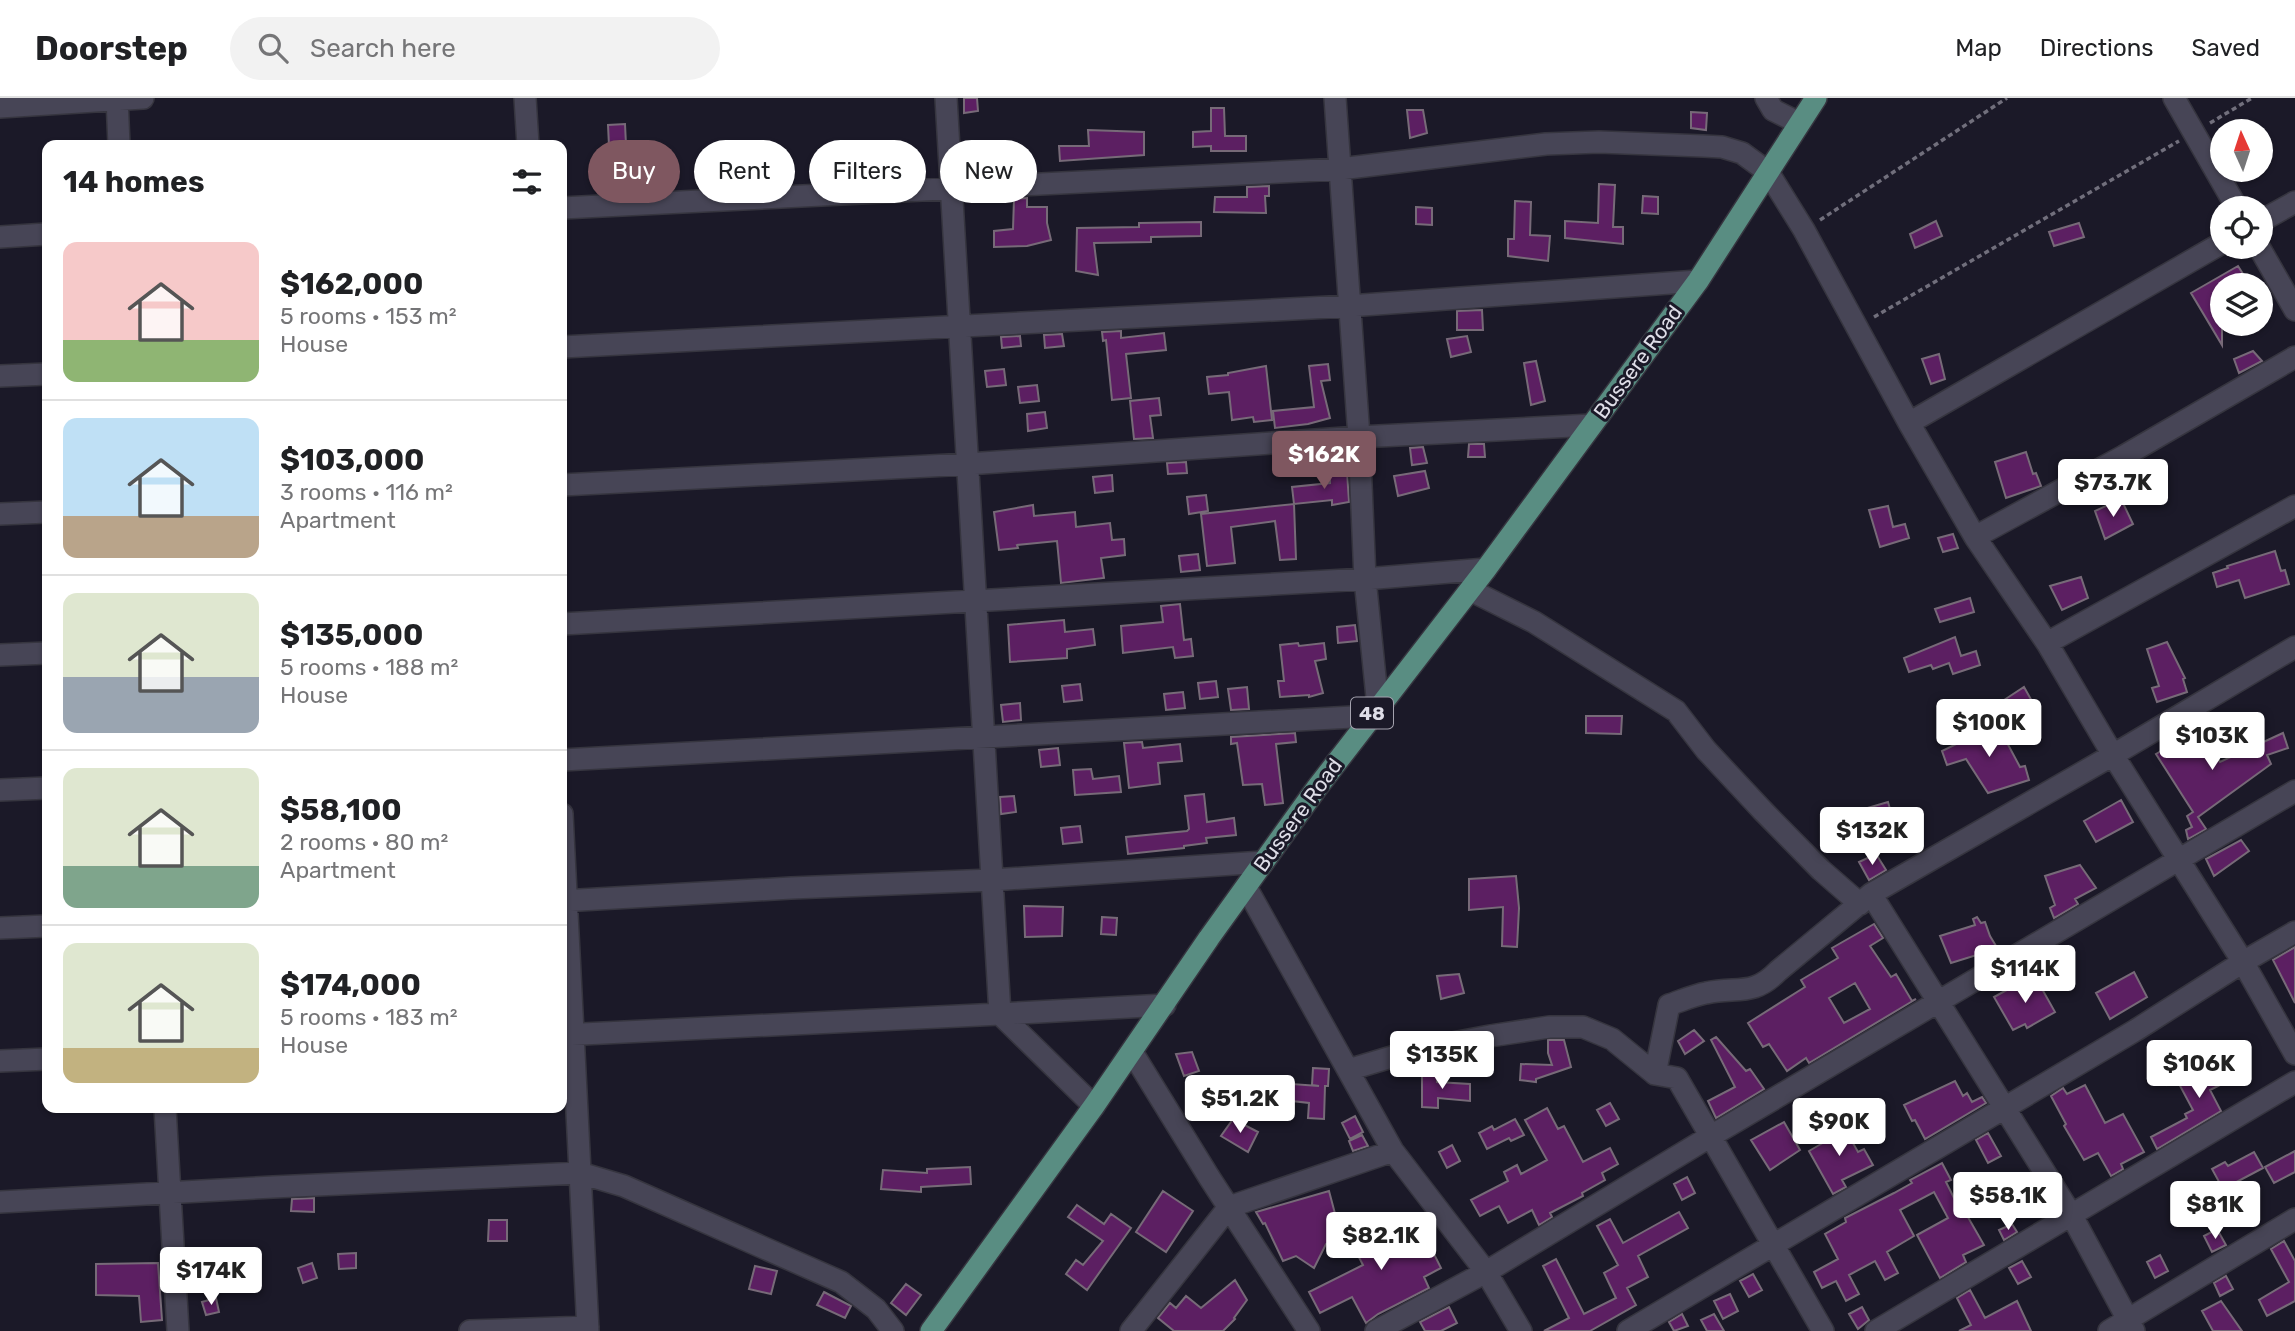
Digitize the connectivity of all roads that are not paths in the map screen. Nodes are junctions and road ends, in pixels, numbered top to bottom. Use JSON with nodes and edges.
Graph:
{"nodes":[{"id":1,"x":143,"y":98,"type":"edge"},
{"id":2,"x":525,"y":98,"type":"edge"},
{"id":3,"x":946,"y":98,"type":"edge"},
{"id":4,"x":1335,"y":98,"type":"edge"},
{"id":5,"x":1766,"y":98,"type":"edge"},
{"id":6,"x":1816,"y":98,"type":"edge"},
{"id":7,"x":2174,"y":98,"type":"edge"},
{"id":8,"x":117,"y":99,"type":"edge"},
{"id":9,"x":0,"y":107,"type":"edge"},
{"id":10,"x":1800,"y":123,"type":"junction"},
{"id":11,"x":119,"y":140,"type":"edge"},
{"id":12,"x":528,"y":140,"type":"edge"},
{"id":13,"x":949,"y":140,"type":"edge"},
{"id":14,"x":1340,"y":169,"type":"junction"},
{"id":15,"x":1768,"y":172,"type":"junction"},
{"id":16,"x":1037,"y":185,"type":"edge"},
{"id":17,"x":940,"y":190,"type":"edge"},
{"id":18,"x":2230,"y":196,"type":"edge"},
{"id":19,"x":2295,"y":202,"type":"edge"},
{"id":20,"x":953,"y":203,"type":"edge"},
{"id":21,"x":567,"y":208,"type":"edge"},
{"id":22,"x":2273,"y":214,"type":"edge"},
{"id":23,"x":42,"y":234,"type":"edge"},
{"id":24,"x":0,"y":237,"type":"edge"},
{"id":25,"x":2210,"y":250,"type":"edge"},
{"id":26,"x":2266,"y":259,"type":"edge"},
{"id":27,"x":1698,"y":281,"type":"junction"},
{"id":28,"x":1349,"y":306,"type":"junction"},
{"id":29,"x":2295,"y":310,"type":"edge"},
{"id":30,"x":960,"y":326,"type":"junction"},
{"id":31,"x":567,"y":347,"type":"edge"},
{"id":32,"x":2295,"y":357,"type":"edge"},
{"id":33,"x":42,"y":373,"type":"edge"},
{"id":34,"x":0,"y":376,"type":"edge"},
{"id":35,"x":1909,"y":424,"type":"junction"},
{"id":36,"x":1592,"y":425,"type":"junction"},
{"id":37,"x":1359,"y":437,"type":"junction"},
{"id":38,"x":968,"y":464,"type":"junction"},
{"id":39,"x":567,"y":485,"type":"edge"},
{"id":40,"x":2295,"y":506,"type":"edge"},
{"id":41,"x":42,"y":512,"type":"edge"},
{"id":42,"x":0,"y":514,"type":"edge"},
{"id":43,"x":1975,"y":537,"type":"junction"},
{"id":44,"x":1486,"y":569,"type":"junction"},
{"id":45,"x":1365,"y":579,"type":"junction"},
{"id":46,"x":1470,"y":590,"type":"junction"},
{"id":47,"x":976,"y":601,"type":"junction"},
{"id":48,"x":567,"y":624,"type":"edge"},
{"id":49,"x":2048,"y":643,"type":"junction"},
{"id":50,"x":2295,"y":647,"type":"edge"},
{"id":51,"x":42,"y":653,"type":"edge"},
{"id":52,"x":0,"y":655,"type":"edge"},
{"id":53,"x":1374,"y":711,"type":"junction"},
{"id":54,"x":984,"y":737,"type":"junction"},
{"id":55,"x":2113,"y":755,"type":"junction"},
{"id":56,"x":567,"y":760,"type":"edge"},
{"id":57,"x":42,"y":788,"type":"edge"},
{"id":58,"x":0,"y":790,"type":"edge"},
{"id":59,"x":2295,"y":791,"type":"edge"},
{"id":60,"x":2179,"y":858,"type":"junction"},
{"id":61,"x":1263,"y":862,"type":"junction"},
{"id":62,"x":992,"y":880,"type":"junction"},
{"id":63,"x":1246,"y":887,"type":"junction"},
{"id":64,"x":1865,"y":899,"type":"junction"},
{"id":65,"x":567,"y":901,"type":"edge"},
{"id":66,"x":42,"y":926,"type":"edge"},
{"id":67,"x":0,"y":928,"type":"edge"},
{"id":68,"x":2295,"y":932,"type":"edge"},
{"id":69,"x":2243,"y":962,"type":"junction"},
{"id":70,"x":1938,"y":1002,"type":"junction"},
{"id":71,"x":1164,"y":1005,"type":"junction"},
{"id":72,"x":1000,"y":1014,"type":"junction"},
{"id":73,"x":567,"y":1034,"type":"edge"},
{"id":74,"x":1132,"y":1052,"type":"junction"},
{"id":75,"x":2295,"y":1054,"type":"edge"},
{"id":76,"x":42,"y":1059,"type":"edge"},
{"id":77,"x":0,"y":1061,"type":"edge"},
{"id":78,"x":1348,"y":1070,"type":"junction"},
{"id":79,"x":1656,"y":1074,"type":"junction"},
{"id":80,"x":2295,"y":1082,"type":"edge"},
{"id":81,"x":1094,"y":1106,"type":"junction"},
{"id":82,"x":2003,"y":1107,"type":"junction"},
{"id":83,"x":165,"y":1113,"type":"edge"},
{"id":84,"x":1711,"y":1136,"type":"junction"},
{"id":85,"x":1393,"y":1151,"type":"junction"},
{"id":86,"x":580,"y":1173,"type":"junction"},
{"id":87,"x":170,"y":1194,"type":"junction"},
{"id":88,"x":0,"y":1202,"type":"edge"},
{"id":89,"x":1229,"y":1207,"type":"junction"},
{"id":90,"x":2072,"y":1216,"type":"junction"},
{"id":91,"x":2295,"y":1219,"type":"edge"},
{"id":92,"x":1774,"y":1245,"type":"junction"},
{"id":93,"x":1486,"y":1272,"type":"junction"},
{"id":94,"x":2131,"y":1325,"type":"edge"},
{"id":95,"x":588,"y":1329,"type":"edge"},
{"id":96,"x":1304,"y":1329,"type":"edge"},
{"id":97,"x":178,"y":1331,"type":"edge"},
{"id":98,"x":470,"y":1331,"type":"edge"},
{"id":99,"x":893,"y":1331,"type":"edge"},
{"id":100,"x":931,"y":1331,"type":"edge"},
{"id":101,"x":1131,"y":1331,"type":"edge"},
{"id":102,"x":1376,"y":1331,"type":"edge"},
{"id":103,"x":1521,"y":1331,"type":"edge"},
{"id":104,"x":1628,"y":1331,"type":"edge"},
{"id":105,"x":1823,"y":1331,"type":"edge"},
{"id":106,"x":1876,"y":1331,"type":"edge"},
{"id":107,"x":2109,"y":1331,"type":"edge"}],
"edges":[{"from":1,"to":8,"type":"street"},
{"from":2,"to":12,"type":"street"},
{"from":3,"to":13,"type":"street"},
{"from":4,"to":14,"type":"street"},
{"from":5,"to":10,"type":"street"},
{"from":6,"to":10,"type":"main road","name":"Bussere Road","number":"48"},
{"from":7,"to":18,"type":"street"},
{"from":8,"to":9,"type":"street"},
{"from":8,"to":11,"type":"street"},
{"from":10,"to":15,"type":"main road","name":"Bussere Road","number":"48"},
{"from":14,"to":15,"type":"street"},
{"from":14,"to":16,"type":"street"},
{"from":14,"to":28,"type":"street"},
{"from":15,"to":27,"type":"main road","name":"Bussere Road","number":"48"},
{"from":15,"to":35,"type":"street"},
{"from":17,"to":21,"type":"street"},
{"from":19,"to":22,"type":"street"},
{"from":20,"to":30,"type":"street"},
{"from":23,"to":24,"type":"street"},
{"from":25,"to":35,"type":"street"},
{"from":26,"to":29,"type":"street"},
{"from":27,"to":28,"type":"street"},
{"from":27,"to":36,"type":"main road","name":"Bussere Road","number":"48"},
{"from":28,"to":30,"type":"street"},
{"from":28,"to":37,"type":"street"},
{"from":30,"to":31,"type":"street"},
{"from":30,"to":38,"type":"street"},
{"from":32,"to":43,"type":"street"},
{"from":33,"to":34,"type":"street"},
{"from":35,"to":43,"type":"street"},
{"from":36,"to":37,"type":"street"},
{"from":36,"to":44,"type":"main road","name":"Bussere Road","number":"48"},
{"from":37,"to":38,"type":"street"},
{"from":37,"to":45,"type":"street"},
{"from":38,"to":39,"type":"street"},
{"from":38,"to":47,"type":"street"},
{"from":40,"to":49,"type":"street"},
{"from":41,"to":42,"type":"street"},
{"from":43,"to":49,"type":"street"},
{"from":44,"to":45,"type":"street"},
{"from":44,"to":46,"type":"main road","name":"Bussere Road","number":"48"},
{"from":45,"to":47,"type":"street"},
{"from":45,"to":53,"type":"street"},
{"from":46,"to":53,"type":"main road","name":"Bussere Road","number":"48"},
{"from":46,"to":64,"type":"street"},
{"from":47,"to":48,"type":"street"},
{"from":47,"to":54,"type":"street"},
{"from":49,"to":55,"type":"street"},
{"from":50,"to":55,"type":"street"},
{"from":51,"to":52,"type":"street"},
{"from":53,"to":54,"type":"street"},
{"from":53,"to":61,"type":"main road","name":"Bussere Road","number":"48"},
{"from":54,"to":56,"type":"street"},
{"from":54,"to":62,"type":"street"},
{"from":55,"to":60,"type":"street"},
{"from":55,"to":64,"type":"street"},
{"from":57,"to":58,"type":"street"},
{"from":59,"to":60,"type":"street"},
{"from":60,"to":69,"type":"street"},
{"from":60,"to":70,"type":"street"},
{"from":61,"to":62,"type":"street"},
{"from":61,"to":63,"type":"main road","name":"Bussere Road","number":"48"},
{"from":62,"to":65,"type":"street"},
{"from":62,"to":72,"type":"street"},
{"from":63,"to":71,"type":"main road","name":"Bussere Road","number":"48"},
{"from":63,"to":78,"type":"street"},
{"from":64,"to":70,"type":"street"},
{"from":64,"to":79,"type":"street"},
{"from":66,"to":67,"type":"street"},
{"from":68,"to":69,"type":"street"},
{"from":69,"to":75,"type":"street"},
{"from":69,"to":82,"type":"street"},
{"from":70,"to":82,"type":"street"},
{"from":70,"to":84,"type":"street"},
{"from":71,"to":72,"type":"street"},
{"from":71,"to":74,"type":"main road","name":"Bussere Road","number":"48"},
{"from":72,"to":73,"type":"street"},
{"from":72,"to":81,"type":"street"},
{"from":73,"to":86,"type":"street"},
{"from":74,"to":81,"type":"main road","name":"Bussere Road","number":"48"},
{"from":74,"to":89,"type":"street"},
{"from":76,"to":77,"type":"street"},
{"from":78,"to":79,"type":"street"},
{"from":78,"to":85,"type":"street"},
{"from":79,"to":84,"type":"street"},
{"from":80,"to":90,"type":"street"},
{"from":81,"to":100,"type":"main road","name":"Bussere Road","number":"48"},
{"from":82,"to":90,"type":"street"},
{"from":82,"to":92,"type":"street"},
{"from":83,"to":87,"type":"street"},
{"from":84,"to":92,"type":"street"},
{"from":84,"to":93,"type":"street"},
{"from":85,"to":89,"type":"street"},
{"from":85,"to":93,"type":"street"},
{"from":86,"to":87,"type":"street"},
{"from":86,"to":95,"type":"street"},
{"from":86,"to":99,"type":"street"},
{"from":87,"to":88,"type":"street"},
{"from":87,"to":97,"type":"street"},
{"from":89,"to":96,"type":"street"},
{"from":89,"to":101,"type":"street"},
{"from":90,"to":94,"type":"street"},
{"from":90,"to":106,"type":"street"},
{"from":91,"to":94,"type":"street"},
{"from":92,"to":104,"type":"street"},
{"from":92,"to":105,"type":"street"},
{"from":93,"to":102,"type":"street"},
{"from":93,"to":103,"type":"street"},
{"from":94,"to":107,"type":"street"},
{"from":95,"to":98,"type":"street"}]}
